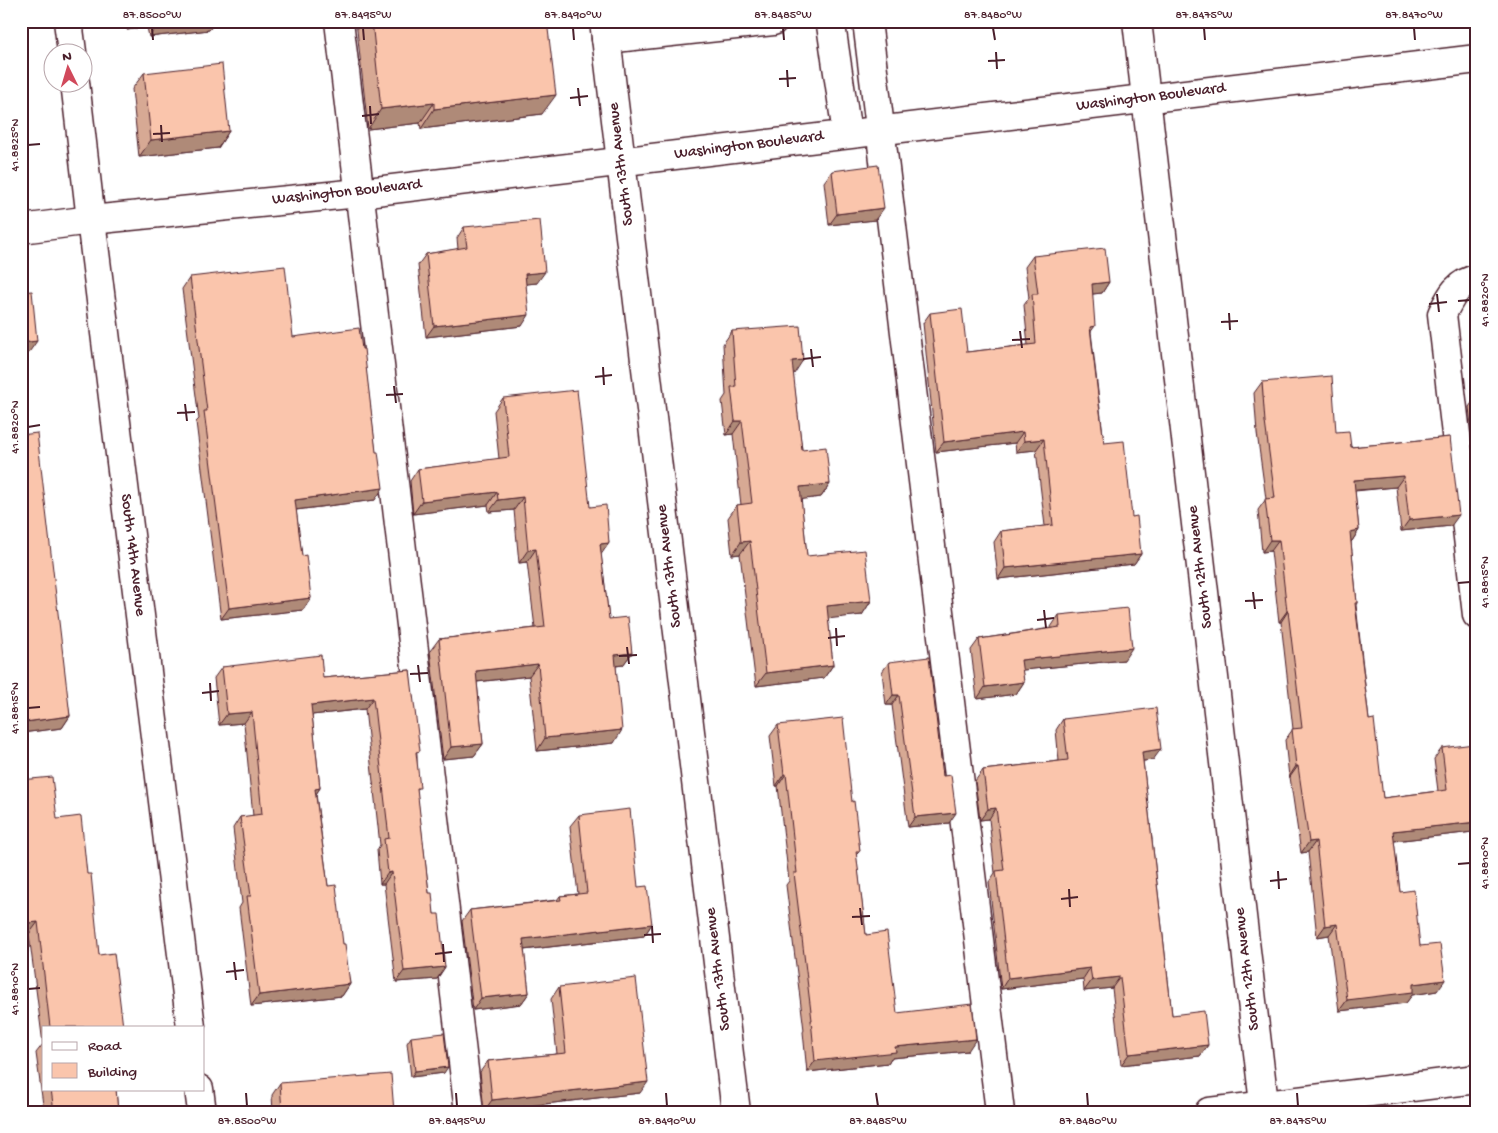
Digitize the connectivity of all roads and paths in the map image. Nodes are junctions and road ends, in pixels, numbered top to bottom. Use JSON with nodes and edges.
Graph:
{"nodes":[{"id":1,"x":68,"y":21,"type":"edge"},
{"id":2,"x":339,"y":21,"type":"edge"},
{"id":3,"x":773,"y":21,"type":"edge"},
{"id":4,"x":829,"y":21,"type":"edge"},
{"id":5,"x":867,"y":21,"type":"edge"},
{"id":6,"x":1137,"y":21,"type":"edge"},
{"id":7,"x":605,"y":30,"type":"edge"},
{"id":8,"x":71,"y":42,"type":"edge"},
{"id":9,"x":1477,"y":59,"type":"edge"},
{"id":10,"x":76,"y":92,"type":"edge"},
{"id":11,"x":1146,"y":98,"type":"junction"},
{"id":12,"x":880,"y":130,"type":"junction"},
{"id":13,"x":847,"y":134,"type":"junction"},
{"id":14,"x":622,"y":161,"type":"junction"},
{"id":15,"x":360,"y":193,"type":"junction"},
{"id":16,"x":91,"y":220,"type":"junction"},
{"id":17,"x":21,"y":229,"type":"edge"},
{"id":18,"x":1477,"y":279,"type":"edge"},
{"id":19,"x":1477,"y":616,"type":"edge"},
{"id":20,"x":191,"y":1026,"type":"edge"},
{"id":21,"x":1477,"y":1079,"type":"edge"},
{"id":22,"x":199,"y":1090,"type":"edge"},
{"id":23,"x":1265,"y":1108,"type":"edge"},
{"id":24,"x":202,"y":1112,"type":"edge"},
{"id":25,"x":469,"y":1112,"type":"edge"},
{"id":26,"x":736,"y":1112,"type":"edge"},
{"id":27,"x":1000,"y":1112,"type":"edge"},
{"id":28,"x":1209,"y":1112,"type":"edge"}],
"edges":[{"from":1,"to":8,"type":"street"},
{"from":2,"to":15,"type":"street"},
{"from":3,"to":7,"type":"street"},
{"from":4,"to":13,"type":"street"},
{"from":5,"to":12,"type":"street"},
{"from":6,"to":11,"type":"street","name":"South 12th Avenue"},
{"from":7,"to":14,"type":"street","name":"South 13th Avenue"},
{"from":9,"to":11,"type":"street","name":"Washington Boulevard"},
{"from":10,"to":16,"type":"street","name":"South 14th Avenue"},
{"from":11,"to":12,"type":"street","name":"Washington Boulevard"},
{"from":11,"to":23,"type":"street","name":"South 12th Avenue"},
{"from":12,"to":13,"type":"street","name":"Washington Boulevard"},
{"from":12,"to":27,"type":"street"},
{"from":13,"to":14,"type":"street","name":"Washington Boulevard"},
{"from":14,"to":15,"type":"street","name":"Washington Boulevard"},
{"from":14,"to":26,"type":"street","name":"South 13th Avenue"},
{"from":15,"to":16,"type":"street","name":"Washington Boulevard"},
{"from":15,"to":25,"type":"street"},
{"from":16,"to":17,"type":"street","name":"Washington Boulevard"},
{"from":16,"to":20,"type":"street","name":"South 14th Avenue"},
{"from":18,"to":19,"type":"street"},
{"from":21,"to":23,"type":"street"},
{"from":22,"to":24,"type":"street"},
{"from":23,"to":28,"type":"street"}]}
